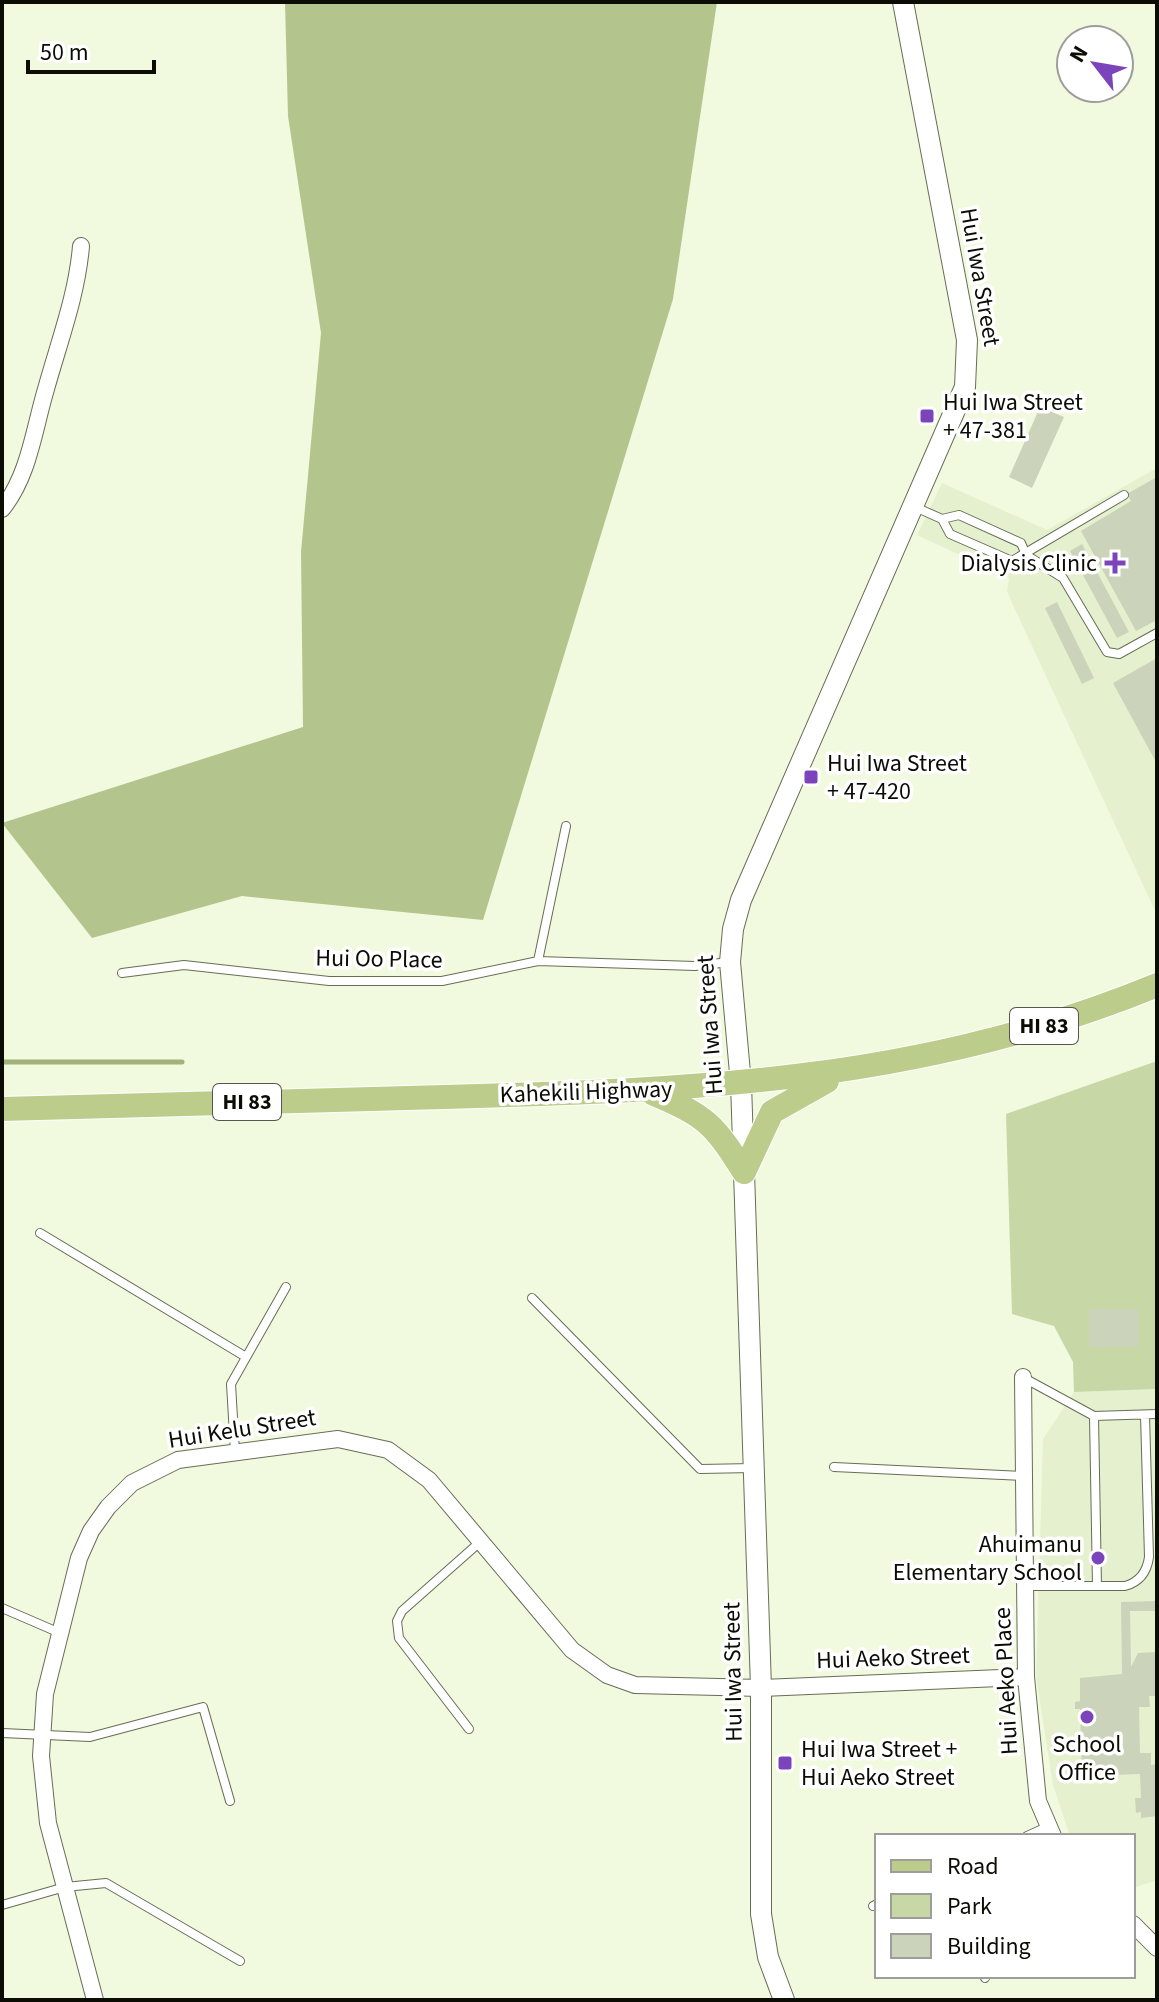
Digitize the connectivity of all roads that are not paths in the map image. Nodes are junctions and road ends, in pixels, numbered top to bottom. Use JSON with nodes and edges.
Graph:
{"nodes":[{"id":1,"x":903,"y":2,"type":"edge"},
{"id":2,"x":81,"y":246,"type":"dead end"},
{"id":3,"x":1124,"y":495,"type":"dead end"},
{"id":4,"x":915,"y":506,"type":"junction"},
{"id":5,"x":2,"y":509,"type":"edge"},
{"id":6,"x":942,"y":519,"type":"junction"},
{"id":7,"x":1026,"y":555,"type":"junction"},
{"id":8,"x":1157,"y":633,"type":"edge"},
{"id":9,"x":566,"y":826,"type":"dead end"},
{"id":10,"x":538,"y":961,"type":"junction"},
{"id":11,"x":730,"y":962,"type":"junction"},
{"id":12,"x":122,"y":973,"type":"dead end"},
{"id":13,"x":1157,"y":985,"type":"edge"},
{"id":14,"x":847,"y":1071,"type":"junction"},
{"id":15,"x":741,"y":1084,"type":"junction"},
{"id":16,"x":648,"y":1092,"type":"junction"},
{"id":17,"x":2,"y":1109,"type":"edge"},
{"id":18,"x":744,"y":1172,"type":"junction"},
{"id":19,"x":40,"y":1233,"type":"dead end"},
{"id":20,"x":286,"y":1287,"type":"dead end"},
{"id":21,"x":532,"y":1298,"type":"dead end"},
{"id":22,"x":246,"y":1357,"type":"junction"},
{"id":23,"x":1023,"y":1377,"type":"joint"},
{"id":24,"x":1157,"y":1414,"type":"edge"},
{"id":25,"x":1145,"y":1415,"type":"junction"},
{"id":26,"x":1094,"y":1416,"type":"junction"},
{"id":27,"x":235,"y":1452,"type":"junction"},
{"id":28,"x":834,"y":1467,"type":"dead end"},
{"id":29,"x":754,"y":1468,"type":"junction"},
{"id":30,"x":1025,"y":1476,"type":"junction"},
{"id":31,"x":481,"y":1541,"type":"junction"},
{"id":32,"x":1026,"y":1586,"type":"junction"},
{"id":33,"x":1097,"y":1586,"type":"junction"},
{"id":34,"x":2,"y":1608,"type":"edge"},
{"id":35,"x":60,"y":1633,"type":"junction"},
{"id":36,"x":1026,"y":1677,"type":"junction"},
{"id":37,"x":761,"y":1688,"type":"junction"},
{"id":38,"x":469,"y":1729,"type":"dead end"},
{"id":39,"x":2,"y":1733,"type":"edge"},
{"id":40,"x":41,"y":1735,"type":"junction"},
{"id":41,"x":230,"y":1801,"type":"dead end"},
{"id":42,"x":1050,"y":1832,"type":"edge"},
{"id":43,"x":65,"y":1887,"type":"junction"},
{"id":44,"x":2,"y":1905,"type":"edge"},
{"id":45,"x":1135,"y":1926,"type":"edge"},
{"id":46,"x":1157,"y":1948,"type":"edge"},
{"id":47,"x":240,"y":1961,"type":"dead end"},
{"id":48,"x":95,"y":2000,"type":"edge"},
{"id":49,"x":784,"y":2000,"type":"edge"}],
"edges":[{"from":1,"to":4,"type":"street","name":"Hui Iwa Street"},
{"from":2,"to":5,"type":"street"},
{"from":3,"to":7,"type":"lane"},
{"from":4,"to":6,"type":"lane"},
{"from":4,"to":11,"type":"street","name":"Hui Iwa Street"},
{"from":6,"to":7,"type":"lane"},
{"from":6,"to":7,"type":"lane"},
{"from":7,"to":8,"type":"lane"},
{"from":9,"to":10,"type":"lane"},
{"from":10,"to":11,"type":"lane","name":"Hui Oo Place"},
{"from":10,"to":12,"type":"lane","name":"Hui Oo Place"},
{"from":11,"to":15,"type":"street","name":"Hui Iwa Street"},
{"from":13,"to":14,"type":"main road","name":"Kahekili Highway","number":"HI 83"},
{"from":14,"to":15,"type":"main road","name":"Kahekili Highway","number":"HI 83"},
{"from":14,"to":18,"type":"main road"},
{"from":15,"to":16,"type":"main road","name":"Kahekili Highway","number":"HI 83"},
{"from":15,"to":18,"type":"street","name":"Hui Iwa Street"},
{"from":16,"to":17,"type":"main road","name":"Kahekili Highway","number":"HI 83"},
{"from":16,"to":18,"type":"main road"},
{"from":18,"to":29,"type":"street","name":"Hui Iwa Street"},
{"from":19,"to":22,"type":"lane"},
{"from":20,"to":22,"type":"lane"},
{"from":21,"to":29,"type":"lane"},
{"from":22,"to":27,"type":"lane"},
{"from":23,"to":26,"type":"lane"},
{"from":23,"to":30,"type":"street","name":"Hui Aeko Place"},
{"from":24,"to":25,"type":"lane"},
{"from":25,"to":26,"type":"lane"},
{"from":25,"to":33,"type":"lane"},
{"from":26,"to":33,"type":"lane"},
{"from":27,"to":31,"type":"street","name":"Hui Kelu Street"},
{"from":27,"to":35,"type":"street","name":"Hui Kelu Street"},
{"from":28,"to":30,"type":"lane"},
{"from":29,"to":37,"type":"street","name":"Hui Iwa Street"},
{"from":30,"to":32,"type":"street","name":"Hui Aeko Place"},
{"from":31,"to":37,"type":"street","name":"Hui Kelu Street"},
{"from":31,"to":38,"type":"lane"},
{"from":32,"to":33,"type":"lane"},
{"from":32,"to":36,"type":"street","name":"Hui Aeko Place"},
{"from":34,"to":35,"type":"lane"},
{"from":35,"to":40,"type":"street","name":"Hui Kelu Street"},
{"from":36,"to":37,"type":"street","name":"Hui Aeko Street"},
{"from":36,"to":42,"type":"street","name":"Hui Aeko Place"},
{"from":37,"to":49,"type":"street","name":"Hui Iwa Street"},
{"from":39,"to":40,"type":"lane"},
{"from":40,"to":41,"type":"lane"},
{"from":40,"to":43,"type":"street","name":"Hui Kelu Street"},
{"from":43,"to":44,"type":"lane"},
{"from":43,"to":47,"type":"lane"},
{"from":43,"to":48,"type":"street","name":"Hui Kelu Street"},
{"from":45,"to":46,"type":"street"}]}
